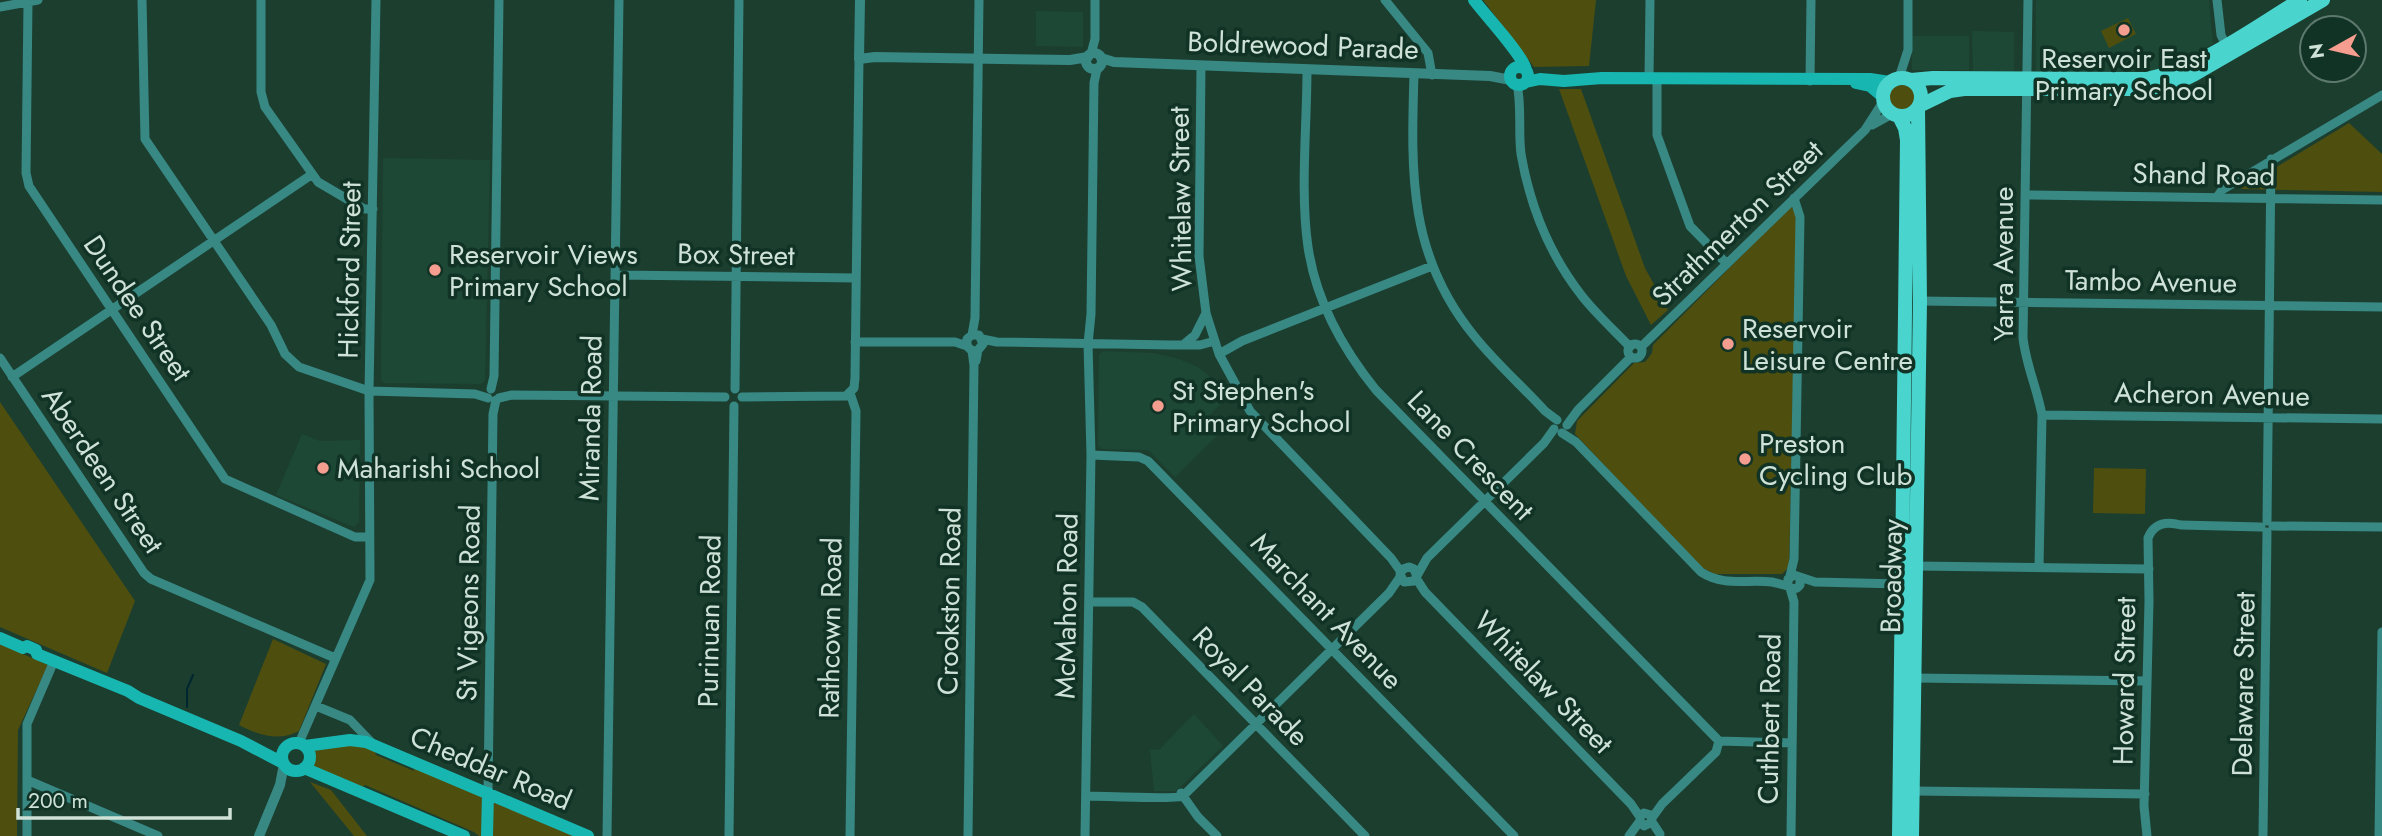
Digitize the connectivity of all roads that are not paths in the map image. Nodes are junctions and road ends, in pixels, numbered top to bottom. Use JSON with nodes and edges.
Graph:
{"nodes":[{"id":1,"x":144,"y":0,"type":"edge"},
{"id":2,"x":261,"y":0,"type":"edge"},
{"id":3,"x":376,"y":0,"type":"edge"},
{"id":4,"x":499,"y":0,"type":"edge"},
{"id":5,"x":619,"y":0,"type":"edge"},
{"id":6,"x":739,"y":0,"type":"edge"},
{"id":7,"x":860,"y":0,"type":"edge"},
{"id":8,"x":979,"y":0,"type":"edge"},
{"id":9,"x":1096,"y":0,"type":"edge"},
{"id":10,"x":1385,"y":0,"type":"edge"},
{"id":11,"x":1474,"y":0,"type":"edge"},
{"id":12,"x":1650,"y":0,"type":"edge"},
{"id":13,"x":1811,"y":0,"type":"edge"},
{"id":14,"x":1908,"y":0,"type":"edge"},
{"id":15,"x":2028,"y":0,"type":"edge"},
{"id":16,"x":2217,"y":0,"type":"edge"},
{"id":17,"x":2300,"y":0,"type":"edge"},
{"id":18,"x":2323,"y":0,"type":"edge"},
{"id":19,"x":33,"y":1,"type":"edge"},
{"id":20,"x":0,"y":7,"type":"edge"},
{"id":21,"x":2228,"y":49,"type":"junction"},
{"id":22,"x":859,"y":57,"type":"junction"},
{"id":23,"x":979,"y":59,"type":"junction"},
{"id":24,"x":1094,"y":62,"type":"junction"},
{"id":25,"x":1202,"y":66,"type":"junction"},
{"id":26,"x":1307,"y":70,"type":"junction"},
{"id":27,"x":1414,"y":74,"type":"junction"},
{"id":28,"x":1432,"y":75,"type":"junction"},
{"id":29,"x":1520,"y":76,"type":"junction"},
{"id":30,"x":1653,"y":78,"type":"junction"},
{"id":31,"x":1808,"y":80,"type":"junction"},
{"id":32,"x":1903,"y":80,"type":"junction"},
{"id":33,"x":2027,"y":83,"type":"junction"},
{"id":34,"x":1966,"y":84,"type":"junction"},
{"id":35,"x":2382,"y":94,"type":"edge"},
{"id":36,"x":1919,"y":106,"type":"junction"},
{"id":37,"x":1889,"y":107,"type":"junction"},
{"id":38,"x":1865,"y":130,"type":"junction"},
{"id":39,"x":2271,"y":159,"type":"junction"},
{"id":40,"x":311,"y":175,"type":"junction"},
{"id":41,"x":2026,"y":195,"type":"junction"},
{"id":42,"x":2217,"y":197,"type":"junction"},
{"id":43,"x":2271,"y":197,"type":"junction"},
{"id":44,"x":1794,"y":198,"type":"junction"},
{"id":45,"x":2382,"y":200,"type":"edge"},
{"id":46,"x":1784,"y":208,"type":"junction"},
{"id":47,"x":373,"y":209,"type":"junction"},
{"id":48,"x":1919,"y":225,"type":"junction"},
{"id":49,"x":1799,"y":228,"type":"junction"},
{"id":50,"x":1906,"y":233,"type":"junction"},
{"id":51,"x":214,"y":240,"type":"junction"},
{"id":52,"x":1727,"y":264,"type":"junction"},
{"id":53,"x":1432,"y":266,"type":"junction"},
{"id":54,"x":616,"y":275,"type":"junction"},
{"id":55,"x":735,"y":277,"type":"junction"},
{"id":56,"x":856,"y":278,"type":"junction"},
{"id":57,"x":1920,"y":302,"type":"junction"},
{"id":58,"x":2025,"y":302,"type":"junction"},
{"id":59,"x":2270,"y":305,"type":"junction"},
{"id":60,"x":2382,"y":307,"type":"edge"},
{"id":61,"x":1325,"y":309,"type":"junction"},
{"id":62,"x":111,"y":310,"type":"junction"},
{"id":63,"x":1206,"y":313,"type":"junction"},
{"id":64,"x":855,"y":341,"type":"junction"},
{"id":65,"x":975,"y":342,"type":"junction"},
{"id":66,"x":1091,"y":344,"type":"junction"},
{"id":67,"x":1183,"y":345,"type":"junction"},
{"id":68,"x":1216,"y":345,"type":"junction"},
{"id":69,"x":1634,"y":350,"type":"junction"},
{"id":70,"x":0,"y":358,"type":"edge"},
{"id":71,"x":12,"y":377,"type":"junction"},
{"id":72,"x":735,"y":389,"type":"junction"},
{"id":73,"x":369,"y":391,"type":"junction"},
{"id":74,"x":494,"y":394,"type":"junction"},
{"id":75,"x":848,"y":395,"type":"junction"},
{"id":76,"x":613,"y":396,"type":"junction"},
{"id":77,"x":725,"y":397,"type":"junction"},
{"id":78,"x":742,"y":397,"type":"junction"},
{"id":79,"x":734,"y":406,"type":"junction"},
{"id":80,"x":2042,"y":415,"type":"junction"},
{"id":81,"x":2269,"y":417,"type":"junction"},
{"id":82,"x":2382,"y":419,"type":"edge"},
{"id":83,"x":1560,"y":427,"type":"junction"},
{"id":84,"x":1091,"y":455,"type":"junction"},
{"id":85,"x":1910,"y":484,"type":"junction"},
{"id":86,"x":1484,"y":501,"type":"junction"},
{"id":87,"x":2267,"y":527,"type":"junction"},
{"id":88,"x":2382,"y":527,"type":"edge"},
{"id":89,"x":369,"y":539,"type":"junction"},
{"id":90,"x":1916,"y":566,"type":"junction"},
{"id":91,"x":2039,"y":567,"type":"junction"},
{"id":92,"x":2149,"y":569,"type":"junction"},
{"id":93,"x":1408,"y":575,"type":"junction"},
{"id":94,"x":1794,"y":582,"type":"junction"},
{"id":95,"x":1901,"y":584,"type":"junction"},
{"id":96,"x":1088,"y":602,"type":"junction"},
{"id":97,"x":2382,"y":632,"type":"edge"},
{"id":98,"x":0,"y":638,"type":"edge"},
{"id":99,"x":1332,"y":649,"type":"junction"},
{"id":100,"x":335,"y":658,"type":"junction"},
{"id":101,"x":54,"y":661,"type":"junction"},
{"id":102,"x":1914,"y":678,"type":"junction"},
{"id":103,"x":2147,"y":681,"type":"junction"},
{"id":104,"x":316,"y":706,"type":"junction"},
{"id":105,"x":1256,"y":724,"type":"junction"},
{"id":106,"x":241,"y":741,"type":"junction"},
{"id":107,"x":1720,"y":741,"type":"junction"},
{"id":108,"x":1792,"y":743,"type":"junction"},
{"id":109,"x":302,"y":745,"type":"junction"},
{"id":110,"x":375,"y":745,"type":"junction"},
{"id":111,"x":286,"y":747,"type":"junction"},
{"id":112,"x":1906,"y":748,"type":"junction"},
{"id":113,"x":291,"y":767,"type":"junction"},
{"id":114,"x":27,"y":780,"type":"junction"},
{"id":115,"x":1913,"y":791,"type":"junction"},
{"id":116,"x":488,"y":793,"type":"junction"},
{"id":117,"x":1181,"y":794,"type":"junction"},
{"id":118,"x":2144,"y":794,"type":"junction"},
{"id":119,"x":1086,"y":796,"type":"junction"},
{"id":120,"x":1646,"y":819,"type":"junction"},
{"id":121,"x":1630,"y":835,"type":"edge"},
{"id":122,"x":1661,"y":835,"type":"edge"},
{"id":123,"x":27,"y":836,"type":"edge"},
{"id":124,"x":158,"y":836,"type":"edge"},
{"id":125,"x":259,"y":836,"type":"edge"},
{"id":126,"x":464,"y":836,"type":"edge"},
{"id":127,"x":487,"y":836,"type":"edge"},
{"id":128,"x":589,"y":836,"type":"edge"},
{"id":129,"x":607,"y":836,"type":"edge"},
{"id":130,"x":729,"y":836,"type":"edge"},
{"id":131,"x":850,"y":836,"type":"edge"},
{"id":132,"x":968,"y":836,"type":"edge"},
{"id":133,"x":1085,"y":836,"type":"edge"},
{"id":134,"x":1217,"y":836,"type":"edge"},
{"id":135,"x":1365,"y":836,"type":"edge"},
{"id":136,"x":1514,"y":836,"type":"edge"},
{"id":137,"x":1791,"y":836,"type":"edge"},
{"id":138,"x":1899,"y":836,"type":"edge"},
{"id":139,"x":1912,"y":836,"type":"edge"},
{"id":140,"x":2146,"y":836,"type":"edge"},
{"id":141,"x":2263,"y":836,"type":"edge"},
{"id":142,"x":2379,"y":836,"type":"edge"}],
"edges":[{"from":1,"to":51,"type":"street"},
{"from":2,"to":40,"type":"street"},
{"from":3,"to":47,"type":"street","name":"Hickford Street"},
{"from":4,"to":74,"type":"street","name":"St Vigeons Road"},
{"from":5,"to":54,"type":"street","name":"Miranda Road"},
{"from":6,"to":55,"type":"street"},
{"from":7,"to":22,"type":"street","name":"Rathcown Road"},
{"from":8,"to":23,"type":"street","name":"Crookston Road"},
{"from":9,"to":24,"type":"street","name":"McMahon Road"},
{"from":10,"to":28,"type":"street"},
{"from":11,"to":29,"type":"main road"},
{"from":12,"to":30,"type":"street"},
{"from":13,"to":31,"type":"street"},
{"from":14,"to":32,"type":"street"},
{"from":15,"to":33,"type":"street","name":"Yarra Avenue"},
{"from":16,"to":21,"type":"street"},
{"from":17,"to":21,"type":"main road","name":"Boldrewood Parade"},
{"from":18,"to":21,"type":"main road","name":"Boldrewood Parade"},
{"from":19,"to":20,"type":"street"},
{"from":19,"to":62,"type":"street","name":"Dundee Street"},
{"from":21,"to":33,"type":"main road","name":"Boldrewood Parade"},
{"from":22,"to":23,"type":"street","name":"Boldrewood Parade"},
{"from":22,"to":56,"type":"street","name":"Rathcown Road"},
{"from":23,"to":24,"type":"street","name":"Boldrewood Parade"},
{"from":23,"to":65,"type":"street","name":"Crookston Road"},
{"from":24,"to":25,"type":"street","name":"Boldrewood Parade"},
{"from":24,"to":66,"type":"street","name":"McMahon Road"},
{"from":25,"to":26,"type":"street","name":"Boldrewood Parade"},
{"from":25,"to":63,"type":"street","name":"Whitelaw Street"},
{"from":26,"to":27,"type":"street","name":"Boldrewood Parade"},
{"from":26,"to":61,"type":"street","name":"Lane Crescent"},
{"from":27,"to":28,"type":"street","name":"Boldrewood Parade"},
{"from":27,"to":53,"type":"street"},
{"from":28,"to":29,"type":"street","name":"Boldrewood Parade"},
{"from":29,"to":30,"type":"main road","name":"Boldrewood Parade"},
{"from":29,"to":69,"type":"street"},
{"from":30,"to":31,"type":"main road","name":"Boldrewood Parade"},
{"from":30,"to":52,"type":"street"},
{"from":31,"to":32,"type":"main road","name":"Boldrewood Parade"},
{"from":31,"to":37,"type":"main road","name":"Boldrewood Parade"},
{"from":32,"to":34,"type":"main road","name":"Boldrewood Parade"},
{"from":32,"to":36,"type":"main road","name":"Broadway"},
{"from":32,"to":37,"type":"main road"},
{"from":33,"to":34,"type":"main road","name":"Boldrewood Parade"},
{"from":33,"to":41,"type":"street","name":"Yarra Avenue"},
{"from":34,"to":36,"type":"main road","name":"Boldrewood Parade"},
{"from":35,"to":39,"type":"street"},
{"from":36,"to":37,"type":"main road","name":"Boldrewood Parade"},
{"from":36,"to":48,"type":"main road","name":"Broadway"},
{"from":37,"to":38,"type":"street","name":"Strathmerton Street"},
{"from":37,"to":38,"type":"street","name":"Strathmerton Street"},
{"from":37,"to":50,"type":"main road","name":"Broadway"},
{"from":38,"to":44,"type":"street","name":"Strathmerton Street"},
{"from":39,"to":42,"type":"street"},
{"from":39,"to":43,"type":"street","name":"Delaware Street"},
{"from":40,"to":47,"type":"street"},
{"from":40,"to":51,"type":"street"},
{"from":41,"to":42,"type":"street","name":"Shand Road"},
{"from":41,"to":58,"type":"street","name":"Yarra Avenue"},
{"from":42,"to":43,"type":"street","name":"Shand Road"},
{"from":43,"to":45,"type":"street","name":"Shand Road"},
{"from":43,"to":59,"type":"street","name":"Delaware Street"},
{"from":44,"to":46,"type":"street","name":"Strathmerton Street"},
{"from":44,"to":49,"type":"street","name":"Cuthbert Road"},
{"from":46,"to":49,"type":"street"},
{"from":46,"to":52,"type":"street","name":"Strathmerton Street"},
{"from":47,"to":73,"type":"street","name":"Hickford Street"},
{"from":48,"to":50,"type":"main road"},
{"from":48,"to":57,"type":"main road","name":"Broadway"},
{"from":49,"to":94,"type":"street","name":"Cuthbert Road"},
{"from":50,"to":85,"type":"main road","name":"Broadway"},
{"from":51,"to":62,"type":"street"},
{"from":51,"to":73,"type":"street"},
{"from":52,"to":69,"type":"street","name":"Strathmerton Street"},
{"from":53,"to":61,"type":"street"},
{"from":53,"to":83,"type":"street"},
{"from":54,"to":55,"type":"street","name":"Box Street"},
{"from":54,"to":76,"type":"street","name":"Miranda Road"},
{"from":55,"to":56,"type":"street","name":"Box Street"},
{"from":55,"to":72,"type":"street"},
{"from":56,"to":64,"type":"street","name":"Rathcown Road"},
{"from":57,"to":58,"type":"street","name":"Tambo Avenue"},
{"from":57,"to":85,"type":"main road","name":"Broadway"},
{"from":58,"to":59,"type":"street","name":"Tambo Avenue"},
{"from":58,"to":80,"type":"street","name":"Yarra Avenue"},
{"from":59,"to":60,"type":"street","name":"Tambo Avenue"},
{"from":59,"to":81,"type":"street","name":"Delaware Street"},
{"from":61,"to":68,"type":"street"},
{"from":61,"to":86,"type":"street","name":"Lane Crescent"},
{"from":62,"to":71,"type":"street"},
{"from":62,"to":89,"type":"street","name":"Dundee Street"},
{"from":63,"to":67,"type":"street"},
{"from":63,"to":68,"type":"street","name":"Whitelaw Street"},
{"from":64,"to":65,"type":"street"},
{"from":64,"to":75,"type":"street","name":"Rathcown Road"},
{"from":65,"to":66,"type":"street"},
{"from":65,"to":132,"type":"street","name":"Crookston Road"},
{"from":66,"to":67,"type":"street"},
{"from":66,"to":84,"type":"street","name":"McMahon Road"},
{"from":67,"to":68,"type":"street"},
{"from":68,"to":93,"type":"street","name":"Whitelaw Street"},
{"from":69,"to":83,"type":"street","name":"Strathmerton Street"},
{"from":70,"to":71,"type":"street","name":"Aberdeen Street"},
{"from":71,"to":100,"type":"street","name":"Aberdeen Street"},
{"from":72,"to":77,"type":"street"},
{"from":72,"to":78,"type":"street"},
{"from":73,"to":74,"type":"street"},
{"from":73,"to":89,"type":"street","name":"Hickford Street"},
{"from":74,"to":76,"type":"street"},
{"from":74,"to":116,"type":"street","name":"St Vigeons Road"},
{"from":75,"to":78,"type":"street"},
{"from":75,"to":131,"type":"street","name":"Rathcown Road"},
{"from":76,"to":77,"type":"street"},
{"from":76,"to":129,"type":"street","name":"Miranda Road"},
{"from":77,"to":79,"type":"street"},
{"from":78,"to":79,"type":"street"},
{"from":79,"to":130,"type":"street","name":"Purinuan Road"},
{"from":80,"to":81,"type":"street","name":"Acheron Avenue"},
{"from":80,"to":91,"type":"street","name":"Yarra Avenue"},
{"from":81,"to":82,"type":"street","name":"Acheron Avenue"},
{"from":81,"to":87,"type":"street","name":"Delaware Street"},
{"from":83,"to":86,"type":"street","name":"Strathmerton Street"},
{"from":83,"to":94,"type":"street"},
{"from":84,"to":96,"type":"street","name":"McMahon Road"},
{"from":84,"to":99,"type":"street","name":"Marchant Avenue"},
{"from":85,"to":90,"type":"main road","name":"Broadway"},
{"from":85,"to":95,"type":"main road","name":"Broadway"},
{"from":86,"to":93,"type":"street","name":"Strathmerton Street"},
{"from":86,"to":107,"type":"street","name":"Lane Crescent"},
{"from":87,"to":88,"type":"street"},
{"from":87,"to":92,"type":"street","name":"Howard Street"},
{"from":87,"to":141,"type":"street","name":"Delaware Street"},
{"from":89,"to":100,"type":"street","name":"Hickford Street"},
{"from":90,"to":91,"type":"street"},
{"from":90,"to":102,"type":"main road","name":"Broadway"},
{"from":91,"to":92,"type":"street"},
{"from":92,"to":103,"type":"street","name":"Howard Street"},
{"from":93,"to":99,"type":"street","name":"Strathmerton Street"},
{"from":93,"to":120,"type":"street","name":"Whitelaw Street"},
{"from":94,"to":95,"type":"street"},
{"from":94,"to":108,"type":"street","name":"Cuthbert Road"},
{"from":95,"to":112,"type":"main road","name":"Broadway"},
{"from":96,"to":105,"type":"street","name":"Royal Parade"},
{"from":96,"to":119,"type":"street","name":"McMahon Road"},
{"from":97,"to":142,"type":"street"},
{"from":98,"to":101,"type":"main road"},
{"from":99,"to":105,"type":"street","name":"Strathmerton Street"},
{"from":99,"to":136,"type":"street","name":"Marchant Avenue"},
{"from":100,"to":104,"type":"street","name":"Hickford Street"},
{"from":101,"to":106,"type":"main road"},
{"from":101,"to":114,"type":"street"},
{"from":102,"to":103,"type":"street"},
{"from":102,"to":112,"type":"main road","name":"Broadway"},
{"from":103,"to":118,"type":"street","name":"Howard Street"},
{"from":104,"to":109,"type":"street","name":"Hickford Street"},
{"from":104,"to":110,"type":"street","name":"Cheddar Road"},
{"from":105,"to":117,"type":"street","name":"Strathmerton Street"},
{"from":105,"to":135,"type":"street","name":"Royal Parade"},
{"from":106,"to":111,"type":"main road"},
{"from":106,"to":113,"type":"main road"},
{"from":107,"to":108,"type":"street"},
{"from":107,"to":120,"type":"street"},
{"from":108,"to":137,"type":"street","name":"Cuthbert Road"},
{"from":109,"to":110,"type":"main road","name":"Cheddar Road"},
{"from":109,"to":111,"type":"main road","name":"Cheddar Road"},
{"from":109,"to":113,"type":"main road"},
{"from":110,"to":116,"type":"main road","name":"Cheddar Road"},
{"from":111,"to":113,"type":"main road"},
{"from":112,"to":115,"type":"main road","name":"Broadway"},
{"from":112,"to":138,"type":"main road","name":"Broadway"},
{"from":113,"to":125,"type":"street"},
{"from":113,"to":126,"type":"main road"},
{"from":114,"to":123,"type":"street"},
{"from":114,"to":124,"type":"street"},
{"from":115,"to":118,"type":"street"},
{"from":115,"to":139,"type":"main road","name":"Broadway"},
{"from":116,"to":127,"type":"main road"},
{"from":116,"to":128,"type":"main road","name":"Cheddar Road"},
{"from":117,"to":119,"type":"street"},
{"from":117,"to":134,"type":"street"},
{"from":118,"to":140,"type":"street","name":"Howard Street"},
{"from":119,"to":133,"type":"street","name":"McMahon Road"},
{"from":120,"to":121,"type":"street"},
{"from":120,"to":122,"type":"street","name":"Whitelaw Street"}]}
